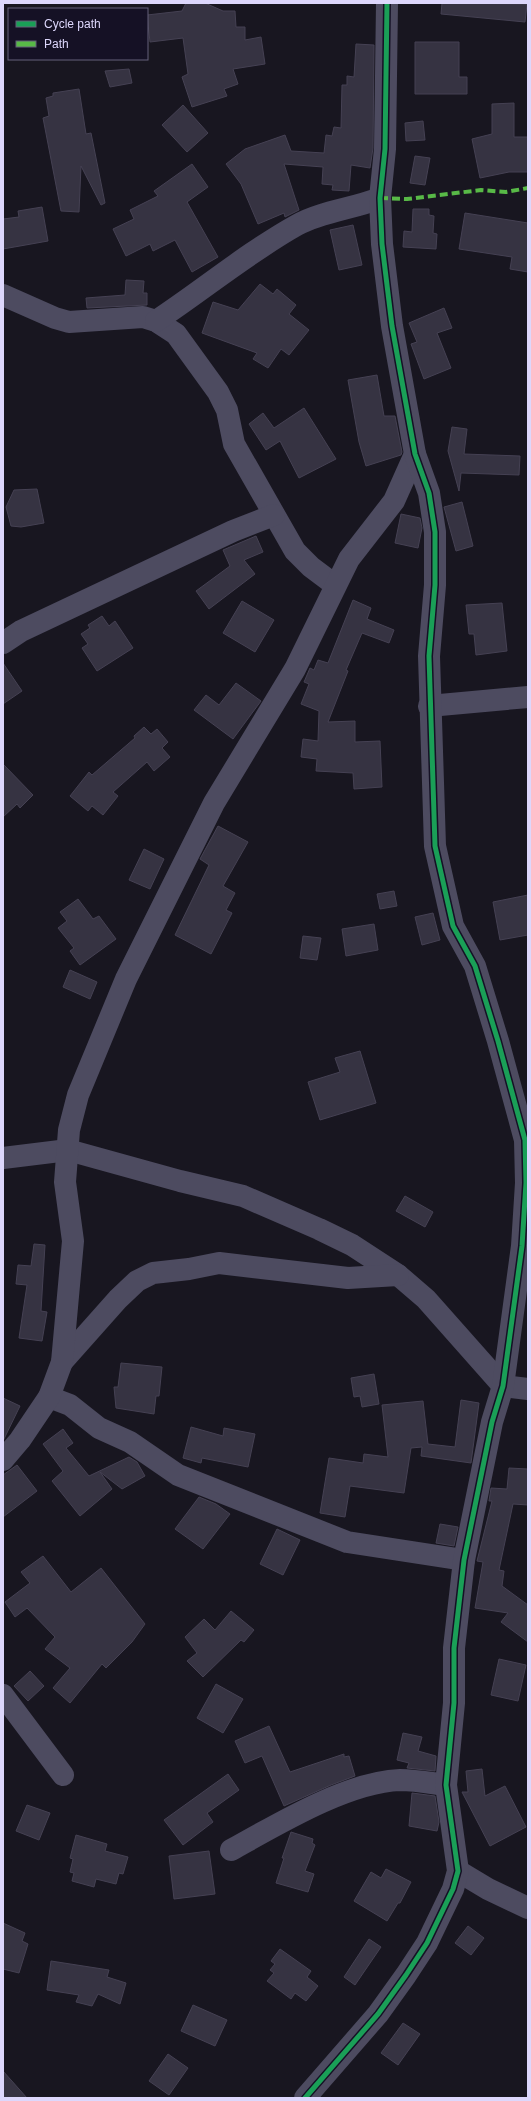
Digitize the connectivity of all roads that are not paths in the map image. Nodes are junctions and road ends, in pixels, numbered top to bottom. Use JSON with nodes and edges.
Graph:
{"nodes":[{"id":1,"x":387,"y":3,"type":"edge"},
{"id":2,"x":380,"y":198,"type":"junction"},
{"id":3,"x":3,"y":295,"type":"edge"},
{"id":4,"x":156,"y":320,"type":"junction"},
{"id":5,"x":415,"y":454,"type":"junction"},
{"id":6,"x":274,"y":515,"type":"junction"},
{"id":7,"x":335,"y":585,"type":"junction"},
{"id":8,"x":3,"y":643,"type":"edge"},
{"id":9,"x":528,"y":697,"type":"edge"},
{"id":10,"x":429,"y":706,"type":"junction"},
{"id":11,"x":520,"y":1096,"type":"edge"},
{"id":12,"x":68,"y":1150,"type":"junction"},
{"id":13,"x":3,"y":1158,"type":"edge"},
{"id":14,"x":398,"y":1275,"type":"junction"},
{"id":15,"x":62,"y":1362,"type":"junction"},
{"id":16,"x":502,"y":1386,"type":"junction"},
{"id":17,"x":528,"y":1389,"type":"edge"},
{"id":18,"x":49,"y":1397,"type":"junction"},
{"id":19,"x":3,"y":1460,"type":"edge"},
{"id":20,"x":464,"y":1560,"type":"junction"},
{"id":21,"x":3,"y":1695,"type":"edge"},
{"id":22,"x":63,"y":1775,"type":"dead end"},
{"id":23,"x":446,"y":1784,"type":"junction"},
{"id":24,"x":231,"y":1850,"type":"dead end"},
{"id":25,"x":458,"y":1871,"type":"junction"},
{"id":26,"x":528,"y":1908,"type":"edge"},
{"id":27,"x":305,"y":2098,"type":"edge"}],
"edges":[{"from":1,"to":2,"type":"street"},
{"from":2,"to":4,"type":"street"},
{"from":2,"to":5,"type":"street"},
{"from":3,"to":4,"type":"street"},
{"from":4,"to":6,"type":"street"},
{"from":5,"to":7,"type":"street"},
{"from":5,"to":10,"type":"street"},
{"from":6,"to":7,"type":"street"},
{"from":6,"to":8,"type":"street"},
{"from":7,"to":12,"type":"street"},
{"from":9,"to":10,"type":"street"},
{"from":10,"to":11,"type":"street"},
{"from":11,"to":16,"type":"street"},
{"from":12,"to":13,"type":"street"},
{"from":12,"to":14,"type":"street"},
{"from":12,"to":15,"type":"street"},
{"from":14,"to":15,"type":"street"},
{"from":14,"to":16,"type":"street"},
{"from":15,"to":18,"type":"street"},
{"from":16,"to":17,"type":"street"},
{"from":16,"to":20,"type":"street"},
{"from":18,"to":19,"type":"street"},
{"from":18,"to":20,"type":"street"},
{"from":20,"to":23,"type":"street"},
{"from":21,"to":22,"type":"street"},
{"from":23,"to":24,"type":"street"},
{"from":23,"to":25,"type":"street"},
{"from":25,"to":26,"type":"street"},
{"from":25,"to":27,"type":"street"}]}
